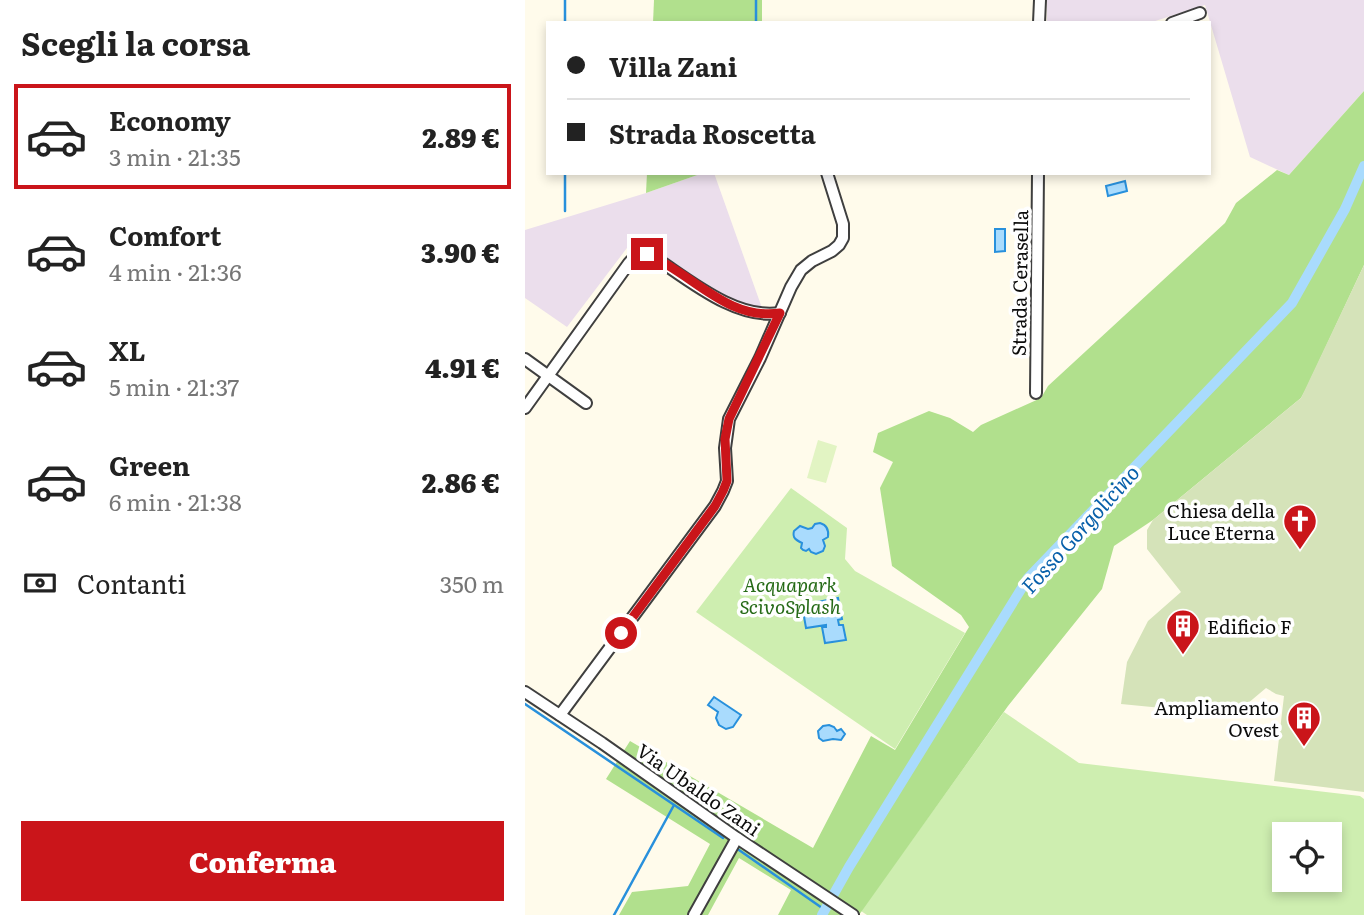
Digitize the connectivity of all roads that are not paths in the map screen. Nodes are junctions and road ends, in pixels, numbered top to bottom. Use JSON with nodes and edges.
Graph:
{"nodes":[{"id":1,"x":1040,"y":0,"type":"edge"},
{"id":2,"x":1200,"y":13,"type":"dead end"},
{"id":3,"x":1039,"y":21,"type":"edge"},
{"id":4,"x":1178,"y":21,"type":"edge"},
{"id":5,"x":828,"y":175,"type":"edge"},
{"id":6,"x":1038,"y":175,"type":"edge"},
{"id":7,"x":780,"y":313,"type":"junction"},
{"id":8,"x":525,"y":359,"type":"edge"},
{"id":9,"x":548,"y":376,"type":"junction"},
{"id":10,"x":1036,"y":393,"type":"dead end"},
{"id":11,"x":586,"y":403,"type":"dead end"},
{"id":12,"x":525,"y":408,"type":"edge"},
{"id":13,"x":525,"y":692,"type":"edge"},
{"id":14,"x":561,"y":715,"type":"junction"},
{"id":15,"x":737,"y":838,"type":"junction"},
{"id":16,"x":694,"y":915,"type":"edge"},
{"id":17,"x":853,"y":915,"type":"edge"}],
"edges":[{"from":1,"to":3,"type":"street"},
{"from":2,"to":4,"type":"street"},
{"from":5,"to":7,"type":"street"},
{"from":6,"to":10,"type":"street","name":"Strada Cerasella"},
{"from":7,"to":9,"type":"street"},
{"from":7,"to":14,"type":"street"},
{"from":8,"to":9,"type":"street"},
{"from":9,"to":11,"type":"street"},
{"from":9,"to":12,"type":"street"},
{"from":13,"to":14,"type":"street","name":"Via Ubaldo Zani"},
{"from":14,"to":15,"type":"street","name":"Via Ubaldo Zani"},
{"from":15,"to":16,"type":"street"},
{"from":15,"to":17,"type":"street","name":"Via Ubaldo Zani"}]}
